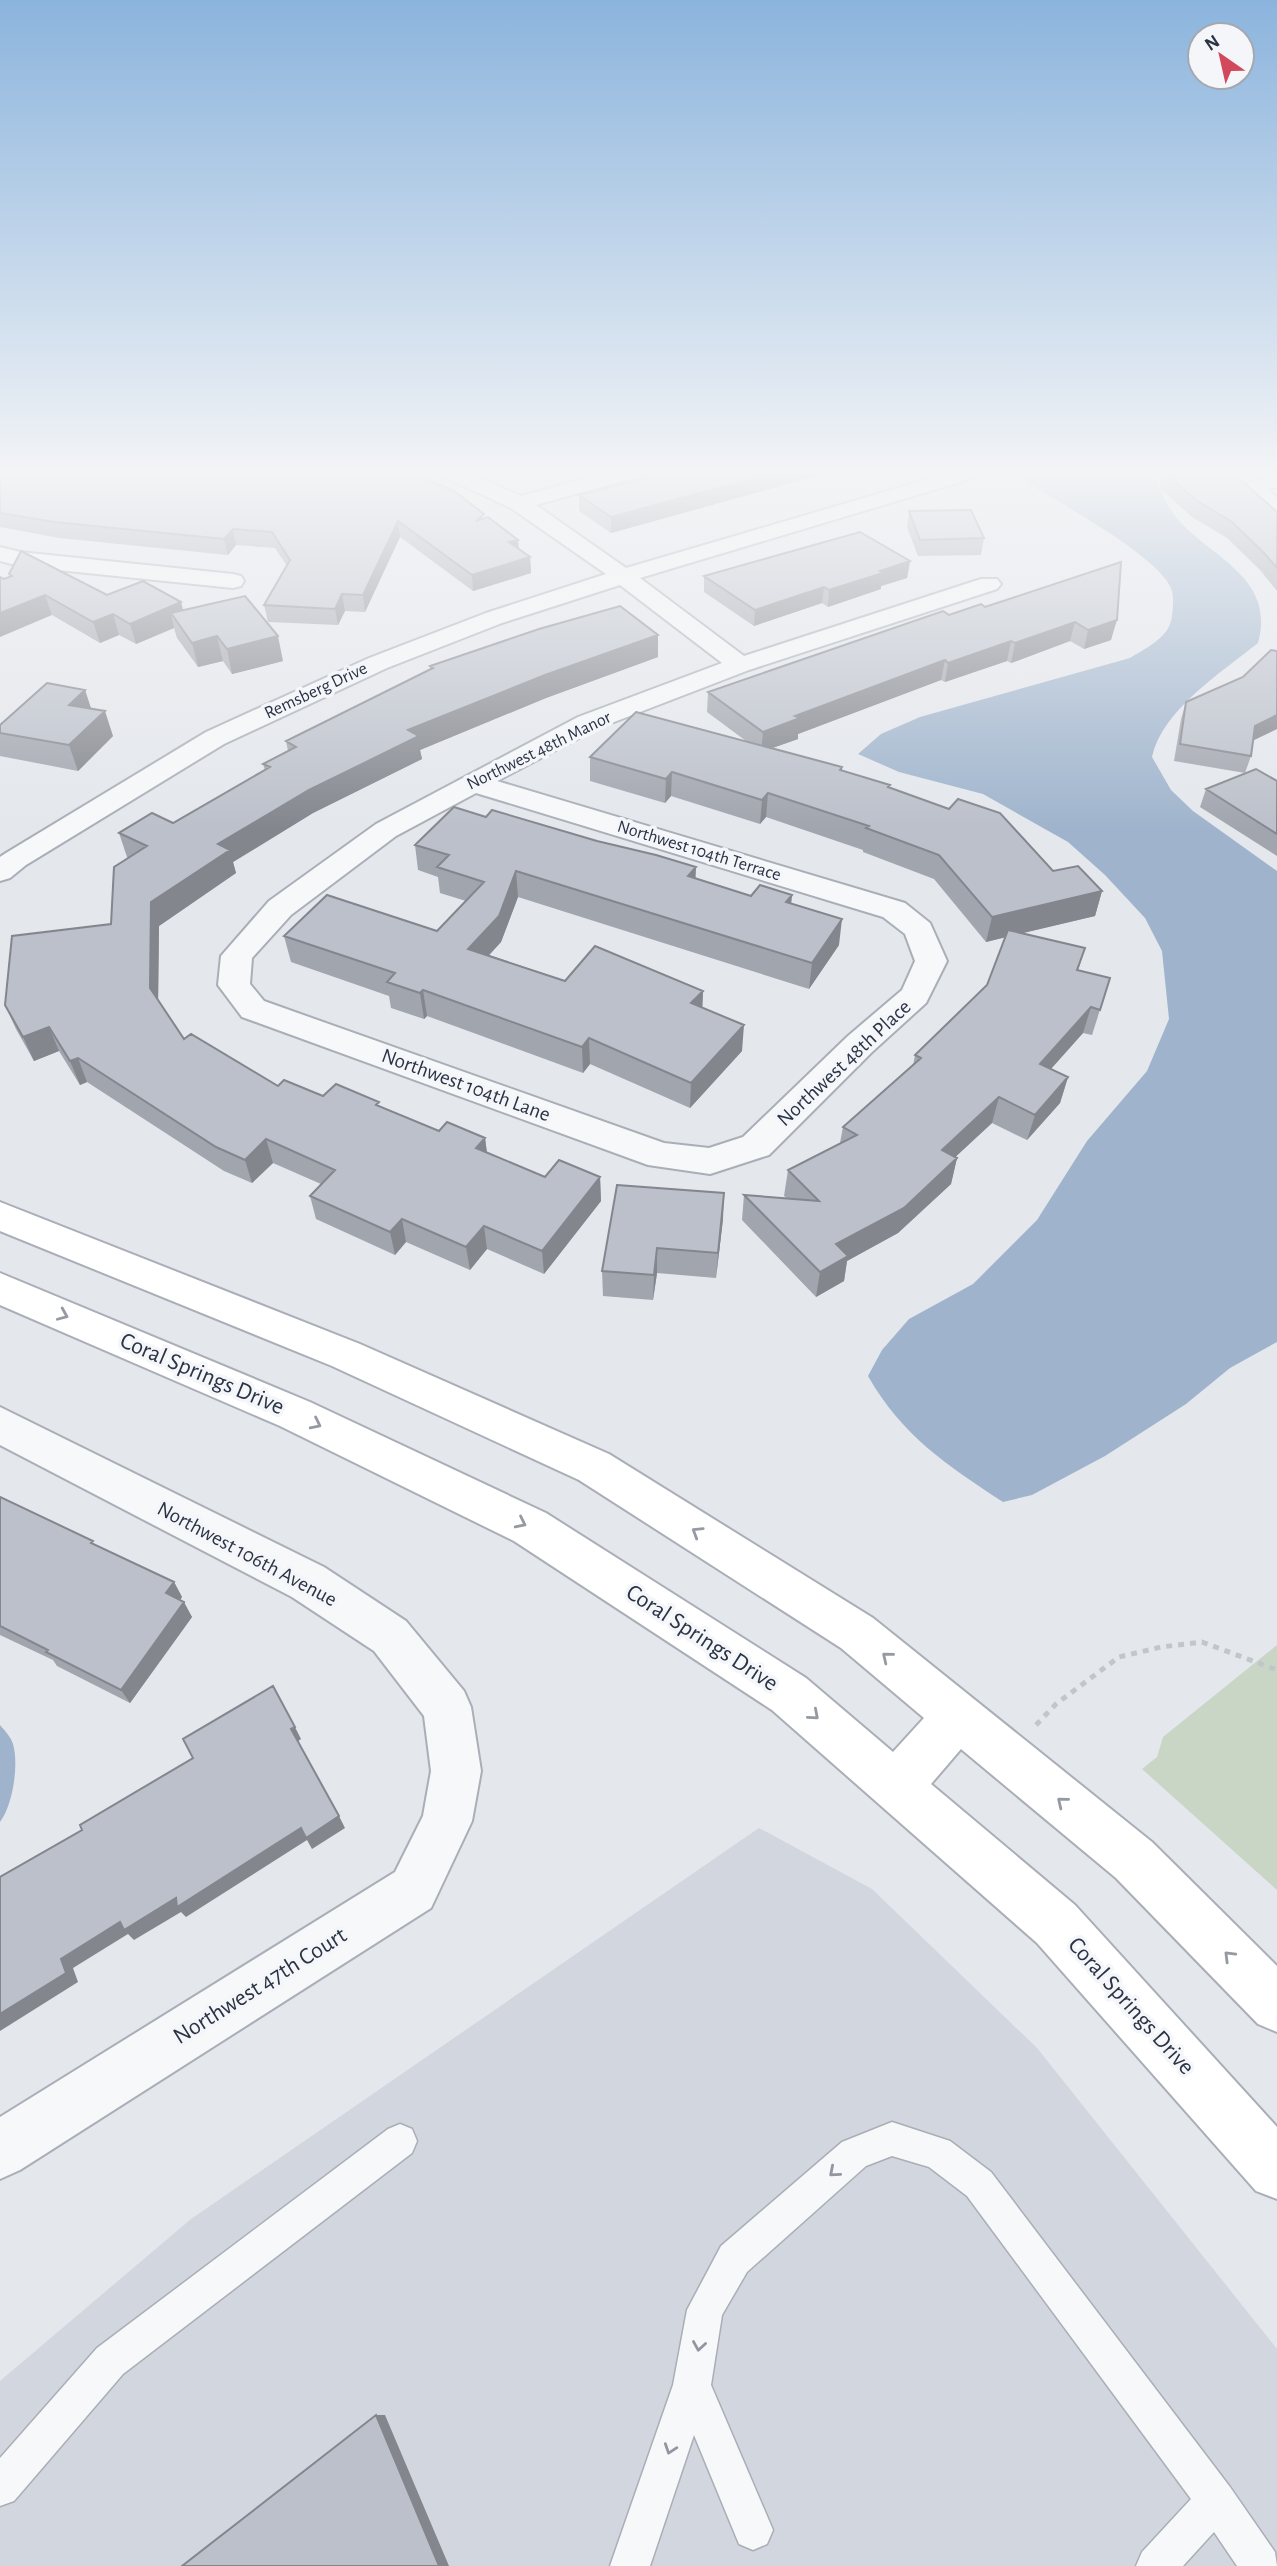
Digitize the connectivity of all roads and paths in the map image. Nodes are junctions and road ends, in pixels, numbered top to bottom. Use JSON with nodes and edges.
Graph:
{"nodes":[{"id":1,"x":581,"y":590,"type":"edge"},
{"id":2,"x":641,"y":590,"type":"edge"},
{"id":3,"x":971,"y":590,"type":"edge"},
{"id":4,"x":740,"y":665,"type":"junction"},
{"id":5,"x":473,"y":783,"type":"junction"},
{"id":6,"x":0,"y":872,"type":"edge"},
{"id":7,"x":919,"y":930,"type":"joint"},
{"id":8,"x":234,"y":985,"type":"joint"},
{"id":9,"x":710,"y":1161,"type":"joint"},
{"id":10,"x":0,"y":1216,"type":"edge"},
{"id":11,"x":0,"y":1288,"type":"edge"},
{"id":12,"x":0,"y":1425,"type":"edge"},
{"id":13,"x":1277,"y":1670,"type":"edge"},
{"id":14,"x":958,"y":1716,"type":"junction"},
{"id":15,"x":1008,"y":1757,"type":"junction"},
{"id":16,"x":456,"y":1771,"type":"joint"},
{"id":17,"x":896,"y":1786,"type":"junction"},
{"id":18,"x":1277,"y":2005,"type":"edge"},
{"id":19,"x":400,"y":2141,"type":"dead end"},
{"id":20,"x":0,"y":2150,"type":"edge"},
{"id":21,"x":1277,"y":2170,"type":"edge"},
{"id":22,"x":692,"y":2385,"type":"junction"},
{"id":23,"x":0,"y":2487,"type":"edge"},
{"id":24,"x":1216,"y":2501,"type":"junction"},
{"id":25,"x":753,"y":2530,"type":"dead end"},
{"id":26,"x":630,"y":2566,"type":"edge"},
{"id":27,"x":1156,"y":2566,"type":"edge"},
{"id":28,"x":1261,"y":2566,"type":"edge"}],
"edges":[{"from":1,"to":6,"type":"street","name":"Remsberg Drive"},
{"from":2,"to":4,"type":"street"},
{"from":3,"to":4,"type":"street","name":"Northwest 48th Manor"},
{"from":4,"to":5,"type":"street","name":"Northwest 48th Manor"},
{"from":5,"to":7,"type":"street","name":"Northwest 104th Terrace"},
{"from":5,"to":8,"type":"street","name":"Northwest 48th Manor"},
{"from":7,"to":9,"type":"street","name":"Northwest 48th Place"},
{"from":8,"to":9,"type":"street","name":"Northwest 104th Lane"},
{"from":14,"to":10,"type":"main road","one_way":true},
{"from":11,"to":17,"type":"main road","name":"Coral Springs Drive","one_way":true},
{"from":12,"to":16,"type":"street","name":"Northwest 106th Avenue"},
{"from":13,"to":15,"type":"path"},
{"from":14,"to":15,"type":"main road"},
{"from":14,"to":17,"type":"main road"},
{"from":18,"to":15,"type":"main road","one_way":true},
{"from":16,"to":20,"type":"street","name":"Northwest 47th Court"},
{"from":17,"to":21,"type":"main road","name":"Coral Springs Drive"},
{"from":19,"to":23,"type":"lane"},
{"from":24,"to":22,"type":"lane","one_way":true},
{"from":22,"to":25,"type":"lane"},
{"from":22,"to":26,"type":"lane","one_way":true},
{"from":24,"to":27,"type":"lane"},
{"from":24,"to":28,"type":"lane"}]}
